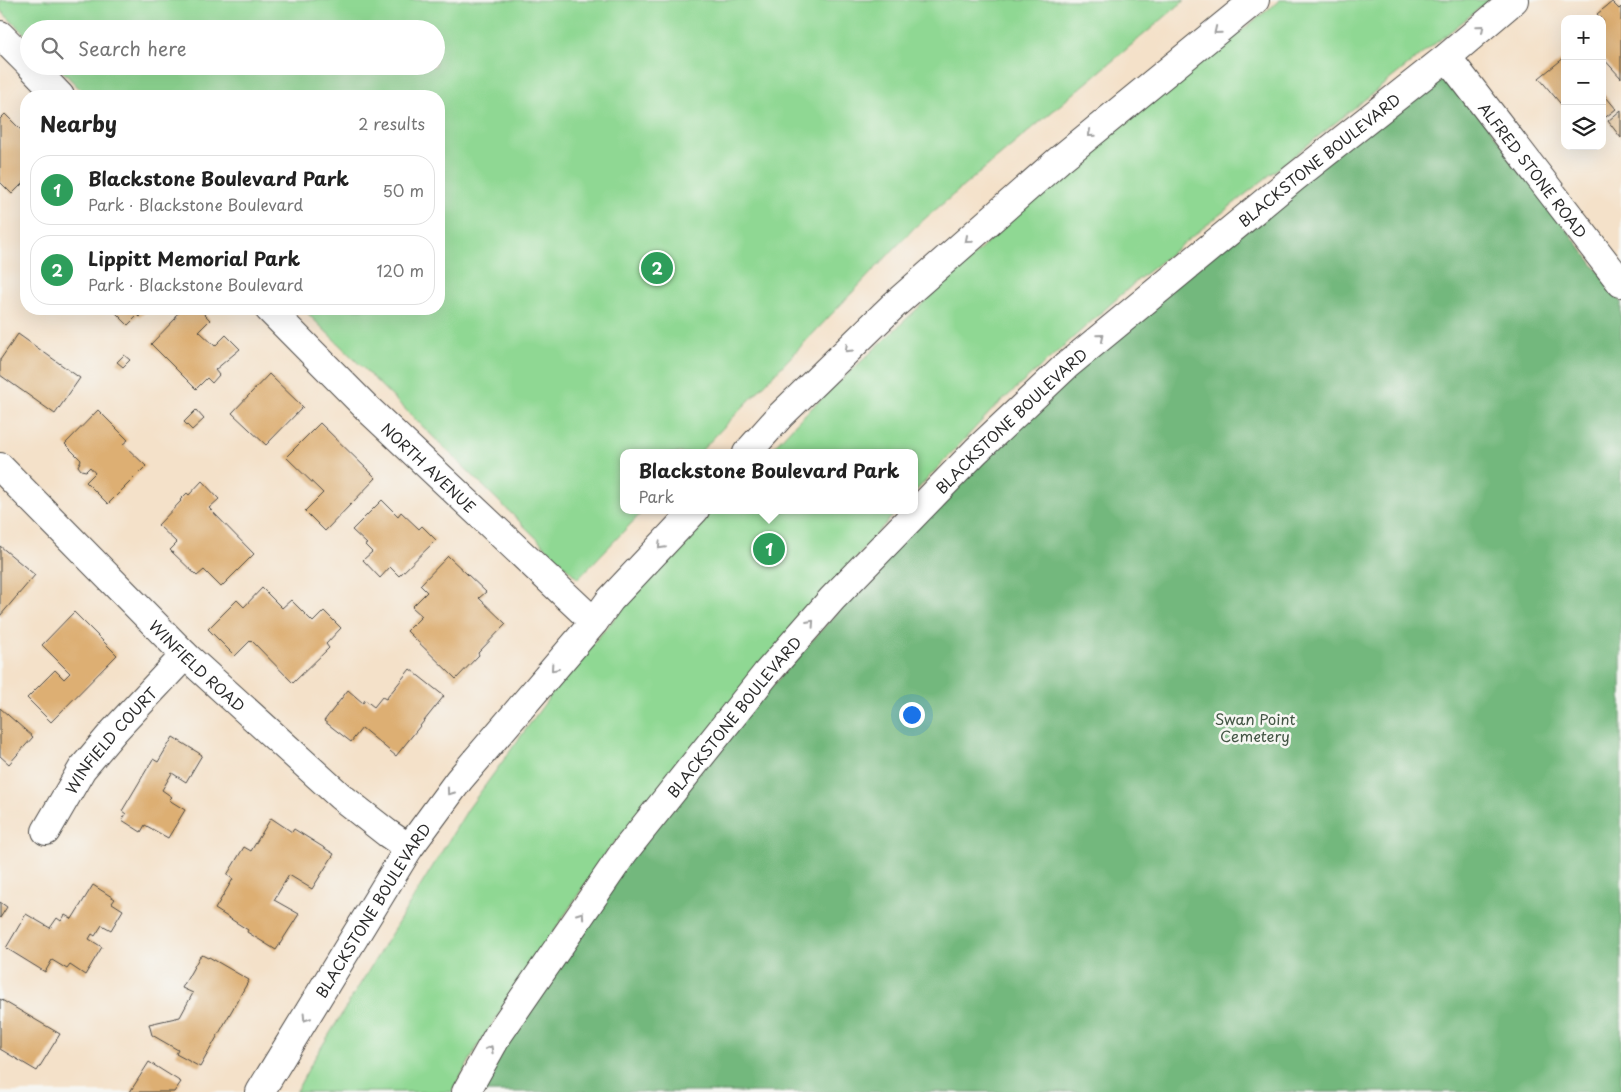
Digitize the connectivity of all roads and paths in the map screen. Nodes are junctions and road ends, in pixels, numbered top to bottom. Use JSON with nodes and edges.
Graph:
{"nodes":[{"id":1,"x":1255,"y":0,"type":"edge"},
{"id":2,"x":1514,"y":0,"type":"edge"},
{"id":3,"x":0,"y":35,"type":"edge"},
{"id":4,"x":20,"y":55,"type":"edge"},
{"id":5,"x":1447,"y":57,"type":"junction"},
{"id":6,"x":40,"y":75,"type":"edge"},
{"id":7,"x":54,"y":90,"type":"edge"},
{"id":8,"x":1621,"y":283,"type":"edge"},
{"id":9,"x":275,"y":315,"type":"edge"},
{"id":10,"x":751,"y":449,"type":"edge"},
{"id":11,"x":0,"y":467,"type":"edge"},
{"id":12,"x":918,"y":511,"type":"edge"},
{"id":13,"x":691,"y":514,"type":"edge"},
{"id":14,"x":915,"y":514,"type":"edge"},
{"id":15,"x":594,"y":622,"type":"junction"},
{"id":16,"x":185,"y":655,"type":"junction"},
{"id":17,"x":46,"y":831,"type":"dead end"},
{"id":18,"x":410,"y":848,"type":"junction"},
{"id":19,"x":260,"y":1092,"type":"edge"},
{"id":20,"x":466,"y":1092,"type":"edge"}],
"edges":[{"from":1,"to":10,"type":"main road","one_way":true},
{"from":5,"to":2,"type":"main road","name":"BLACKSTONE BOULEVARD","one_way":true},
{"from":3,"to":4,"type":"main road"},
{"from":5,"to":8,"type":"main road","name":"ALFRED STONE ROAD"},
{"from":12,"to":5,"type":"main road","name":"BLACKSTONE BOULEVARD","one_way":true},
{"from":6,"to":7,"type":"main road"},
{"from":9,"to":15,"type":"main road","name":"NORTH AVENUE"},
{"from":11,"to":16,"type":"main road","name":"WINFIELD ROAD"},
{"from":13,"to":15,"type":"main road","name":"BLACKSTONE BOULEVARD","one_way":true},
{"from":20,"to":14,"type":"main road","name":"BLACKSTONE BOULEVARD","one_way":true},
{"from":15,"to":18,"type":"main road","name":"BLACKSTONE BOULEVARD","one_way":true},
{"from":16,"to":17,"type":"main road","name":"WINFIELD COURT"},
{"from":16,"to":18,"type":"main road","name":"WINFIELD ROAD"},
{"from":18,"to":19,"type":"main road","name":"BLACKSTONE BOULEVARD","one_way":true}]}
